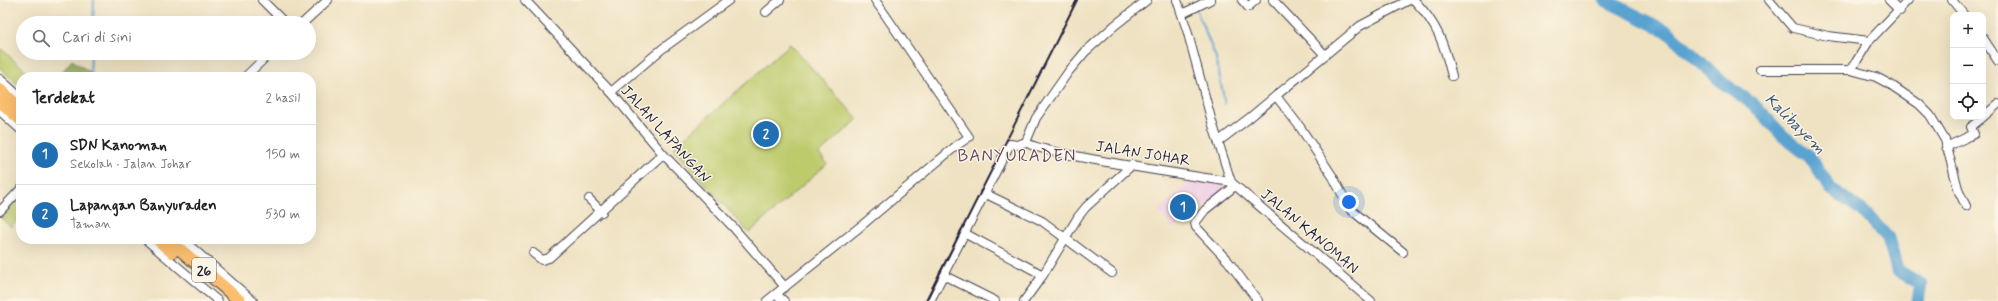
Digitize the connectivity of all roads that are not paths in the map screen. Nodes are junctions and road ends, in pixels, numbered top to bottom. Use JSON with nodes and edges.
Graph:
{"nodes":[{"id":1,"x":262,"y":0,"type":"edge"},
{"id":2,"x":328,"y":0,"type":"edge"},
{"id":3,"x":525,"y":0,"type":"edge"},
{"id":4,"x":729,"y":0,"type":"edge"},
{"id":5,"x":780,"y":0,"type":"edge"},
{"id":6,"x":875,"y":0,"type":"edge"},
{"id":7,"x":1147,"y":0,"type":"edge"},
{"id":8,"x":1177,"y":0,"type":"edge"},
{"id":9,"x":1210,"y":0,"type":"edge"},
{"id":10,"x":1242,"y":0,"type":"edge"},
{"id":11,"x":1256,"y":0,"type":"edge"},
{"id":12,"x":1273,"y":0,"type":"edge"},
{"id":13,"x":1409,"y":0,"type":"edge"},
{"id":14,"x":1414,"y":0,"type":"edge"},
{"id":15,"x":1769,"y":0,"type":"edge"},
{"id":16,"x":1889,"y":0,"type":"edge"},
{"id":17,"x":1908,"y":0,"type":"edge"},
{"id":18,"x":1952,"y":0,"type":"edge"},
{"id":19,"x":1900,"y":11,"type":"junction"},
{"id":20,"x":766,"y":12,"type":"dead end"},
{"id":21,"x":1962,"y":12,"type":"edge"},
{"id":22,"x":1182,"y":14,"type":"junction"},
{"id":23,"x":278,"y":16,"type":"edge"},
{"id":24,"x":311,"y":16,"type":"edge"},
{"id":25,"x":1869,"y":41,"type":"junction"},
{"id":26,"x":1986,"y":42,"type":"edge"},
{"id":27,"x":1325,"y":55,"type":"junction"},
{"id":28,"x":1997,"y":56,"type":"edge"},
{"id":29,"x":263,"y":60,"type":"edge"},
{"id":30,"x":1760,"y":70,"type":"dead end"},
{"id":31,"x":1851,"y":70,"type":"junction"},
{"id":32,"x":250,"y":72,"type":"edge"},
{"id":33,"x":1452,"y":76,"type":"dead end"},
{"id":34,"x":0,"y":80,"type":"edge"},
{"id":35,"x":0,"y":90,"type":"edge"},
{"id":36,"x":611,"y":92,"type":"junction"},
{"id":37,"x":16,"y":94,"type":"edge"},
{"id":38,"x":1276,"y":96,"type":"junction"},
{"id":39,"x":0,"y":101,"type":"edge"},
{"id":40,"x":16,"y":104,"type":"edge"},
{"id":41,"x":1998,"y":104,"type":"edge"},
{"id":42,"x":0,"y":110,"type":"edge"},
{"id":43,"x":1986,"y":114,"type":"edge"},
{"id":44,"x":16,"y":115,"type":"edge"},
{"id":45,"x":1979,"y":120,"type":"edge"},
{"id":46,"x":16,"y":125,"type":"edge"},
{"id":47,"x":1219,"y":141,"type":"junction"},
{"id":48,"x":1026,"y":142,"type":"junction"},
{"id":49,"x":1946,"y":147,"type":"junction"},
{"id":50,"x":664,"y":154,"type":"junction"},
{"id":51,"x":1132,"y":165,"type":"junction"},
{"id":52,"x":1233,"y":184,"type":"junction"},
{"id":53,"x":984,"y":193,"type":"junction"},
{"id":54,"x":16,"y":194,"type":"edge"},
{"id":55,"x":589,"y":199,"type":"dead end"},
{"id":56,"x":1966,"y":206,"type":"dead end"},
{"id":57,"x":0,"y":211,"type":"edge"},
{"id":58,"x":602,"y":212,"type":"junction"},
{"id":59,"x":964,"y":233,"type":"junction"},
{"id":60,"x":1066,"y":237,"type":"junction"},
{"id":61,"x":152,"y":244,"type":"edge"},
{"id":62,"x":163,"y":244,"type":"edge"},
{"id":63,"x":174,"y":244,"type":"edge"},
{"id":64,"x":188,"y":244,"type":"edge"},
{"id":65,"x":1403,"y":252,"type":"dead end"},
{"id":66,"x":533,"y":253,"type":"dead end"},
{"id":67,"x":1112,"y":273,"type":"dead end"},
{"id":68,"x":943,"y":275,"type":"junction"},
{"id":69,"x":1043,"y":275,"type":"junction"},
{"id":70,"x":785,"y":287,"type":"junction"},
{"id":71,"x":776,"y":294,"type":"junction"},
{"id":72,"x":218,"y":301,"type":"edge"},
{"id":73,"x":229,"y":301,"type":"edge"},
{"id":74,"x":240,"y":301,"type":"edge"},
{"id":75,"x":253,"y":301,"type":"edge"},
{"id":76,"x":768,"y":301,"type":"edge"},
{"id":77,"x":784,"y":301,"type":"edge"},
{"id":78,"x":930,"y":301,"type":"edge"},
{"id":79,"x":995,"y":301,"type":"edge"},
{"id":80,"x":1024,"y":301,"type":"edge"},
{"id":81,"x":1258,"y":301,"type":"edge"},
{"id":82,"x":1371,"y":301,"type":"edge"}],
"edges":[{"from":1,"to":23,"type":"street"},
{"from":2,"to":24,"type":"street"},
{"from":3,"to":36,"type":"street","name":"JALAN LAPANGAN"},
{"from":4,"to":36,"type":"street"},
{"from":5,"to":20,"type":"street"},
{"from":6,"to":70,"type":"street"},
{"from":7,"to":48,"type":"street"},
{"from":8,"to":22,"type":"street"},
{"from":9,"to":22,"type":"street"},
{"from":10,"to":11,"type":"street"},
{"from":12,"to":27,"type":"street"},
{"from":13,"to":27,"type":"street"},
{"from":14,"to":33,"type":"street"},
{"from":15,"to":25,"type":"street"},
{"from":16,"to":19,"type":"street"},
{"from":17,"to":19,"type":"street"},
{"from":18,"to":21,"type":"street"},
{"from":19,"to":25,"type":"street"},
{"from":22,"to":47,"type":"street"},
{"from":25,"to":31,"type":"street"},
{"from":26,"to":28,"type":"street"},
{"from":27,"to":38,"type":"street"},
{"from":29,"to":32,"type":"street"},
{"from":30,"to":31,"type":"street"},
{"from":31,"to":49,"type":"street"},
{"from":34,"to":37,"type":"street"},
{"from":35,"to":40,"type":"highway"},
{"from":36,"to":50,"type":"street","name":"JALAN LAPANGAN"},
{"from":38,"to":47,"type":"street"},
{"from":38,"to":65,"type":"street"},
{"from":39,"to":44,"type":"highway"},
{"from":41,"to":43,"type":"street"},
{"from":42,"to":46,"type":"street"},
{"from":45,"to":49,"type":"street"},
{"from":47,"to":52,"type":"street"},
{"from":48,"to":51,"type":"street","name":"JALAN JOHAR"},
{"from":48,"to":53,"type":"street"},
{"from":49,"to":56,"type":"street"},
{"from":50,"to":58,"type":"street"},
{"from":50,"to":70,"type":"street","name":"JALAN LAPANGAN"},
{"from":51,"to":52,"type":"street","name":"JALAN JOHAR"},
{"from":51,"to":60,"type":"street"},
{"from":52,"to":81,"type":"street"},
{"from":52,"to":82,"type":"street","name":"JALAN KANOMAN"},
{"from":53,"to":59,"type":"street"},
{"from":53,"to":60,"type":"street"},
{"from":54,"to":57,"type":"street"},
{"from":55,"to":58,"type":"street"},
{"from":58,"to":66,"type":"street"},
{"from":59,"to":68,"type":"street"},
{"from":59,"to":69,"type":"street"},
{"from":60,"to":67,"type":"street"},
{"from":60,"to":69,"type":"street"},
{"from":61,"to":72,"type":"street"},
{"from":62,"to":73,"type":"highway","number":"26"},
{"from":63,"to":74,"type":"highway","number":"26"},
{"from":64,"to":75,"type":"street"},
{"from":68,"to":78,"type":"street"},
{"from":68,"to":79,"type":"street"},
{"from":69,"to":80,"type":"street"},
{"from":70,"to":71,"type":"street"},
{"from":71,"to":76,"type":"street"},
{"from":71,"to":77,"type":"street"}]}
